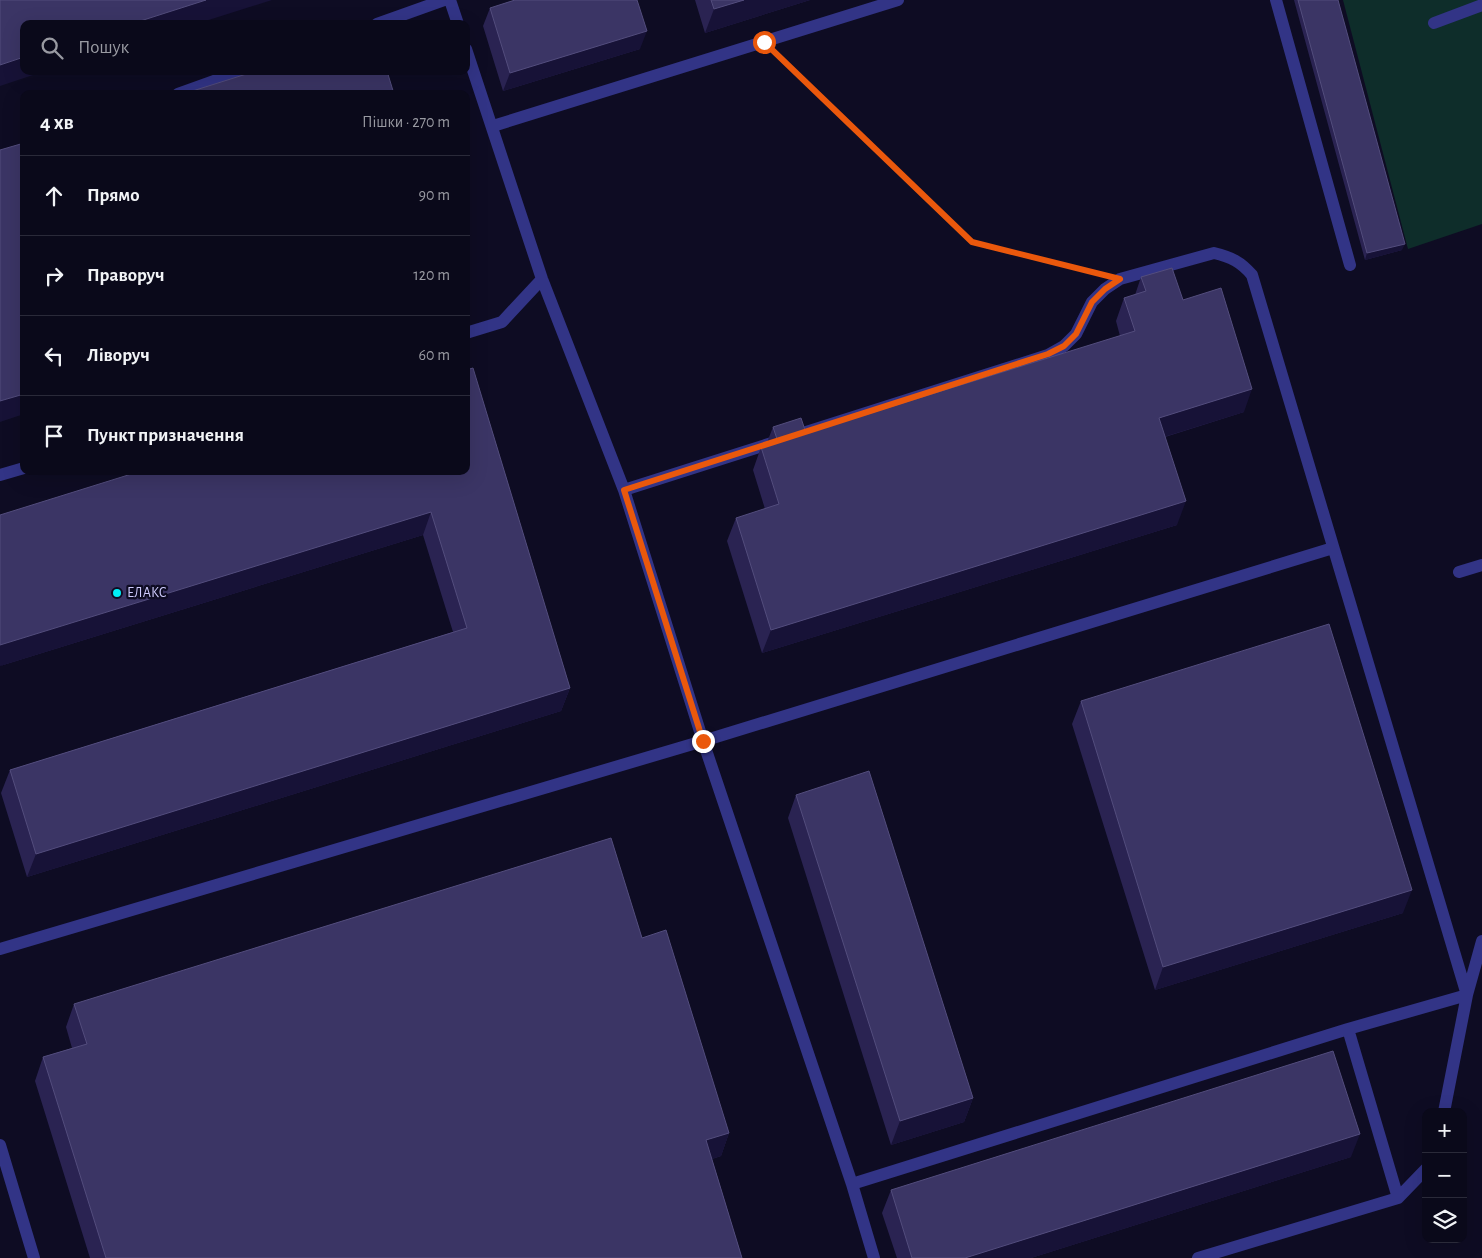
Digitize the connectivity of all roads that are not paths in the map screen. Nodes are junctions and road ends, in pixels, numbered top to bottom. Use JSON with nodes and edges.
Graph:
{"nodes":[{"id":1,"x":444,"y":0,"type":"edge"},
{"id":2,"x":450,"y":0,"type":"edge"},
{"id":3,"x":898,"y":0,"type":"edge"},
{"id":4,"x":1276,"y":0,"type":"edge"},
{"id":5,"x":1482,"y":5,"type":"edge"},
{"id":6,"x":388,"y":20,"type":"edge"},
{"id":7,"x":457,"y":20,"type":"edge"},
{"id":8,"x":1434,"y":23,"type":"dead end"},
{"id":9,"x":470,"y":60,"type":"edge"},
{"id":10,"x":231,"y":75,"type":"edge"},
{"id":11,"x":189,"y":90,"type":"edge"},
{"id":12,"x":493,"y":126,"type":"junction"},
{"id":13,"x":1350,"y":265,"type":"dead end"},
{"id":14,"x":542,"y":279,"type":"junction"},
{"id":15,"x":470,"y":332,"type":"edge"},
{"id":16,"x":20,"y":469,"type":"edge"},
{"id":17,"x":0,"y":475,"type":"edge"},
{"id":18,"x":624,"y":490,"type":"junction"},
{"id":19,"x":1333,"y":548,"type":"junction"},
{"id":20,"x":1482,"y":565,"type":"edge"},
{"id":21,"x":1460,"y":572,"type":"dead end"},
{"id":22,"x":703,"y":741,"type":"junction"},
{"id":23,"x":1482,"y":940,"type":"edge"},
{"id":24,"x":0,"y":949,"type":"edge"},
{"id":25,"x":1467,"y":995,"type":"junction"},
{"id":26,"x":1348,"y":1029,"type":"junction"},
{"id":27,"x":1445,"y":1108,"type":"edge"},
{"id":28,"x":0,"y":1145,"type":"edge"},
{"id":29,"x":1422,"y":1173,"type":"edge"},
{"id":30,"x":852,"y":1184,"type":"junction"},
{"id":31,"x":1398,"y":1198,"type":"junction"},
{"id":32,"x":34,"y":1258,"type":"edge"},
{"id":33,"x":874,"y":1258,"type":"edge"},
{"id":34,"x":1198,"y":1258,"type":"edge"}],
"edges":[{"from":1,"to":6,"type":"lane"},
{"from":2,"to":7,"type":"lane"},
{"from":3,"to":12,"type":"lane"},
{"from":4,"to":13,"type":"lane"},
{"from":5,"to":8,"type":"lane"},
{"from":9,"to":12,"type":"lane"},
{"from":10,"to":11,"type":"lane"},
{"from":12,"to":14,"type":"lane"},
{"from":14,"to":15,"type":"lane"},
{"from":14,"to":18,"type":"lane"},
{"from":16,"to":17,"type":"lane"},
{"from":18,"to":19,"type":"lane"},
{"from":18,"to":22,"type":"lane"},
{"from":19,"to":22,"type":"lane"},
{"from":19,"to":25,"type":"lane"},
{"from":20,"to":21,"type":"lane"},
{"from":22,"to":24,"type":"lane"},
{"from":22,"to":30,"type":"lane"},
{"from":23,"to":25,"type":"lane"},
{"from":25,"to":26,"type":"lane"},
{"from":25,"to":27,"type":"lane"},
{"from":26,"to":30,"type":"lane"},
{"from":26,"to":31,"type":"lane"},
{"from":28,"to":32,"type":"lane"},
{"from":29,"to":31,"type":"lane"},
{"from":30,"to":33,"type":"lane"},
{"from":31,"to":34,"type":"lane"}]}
